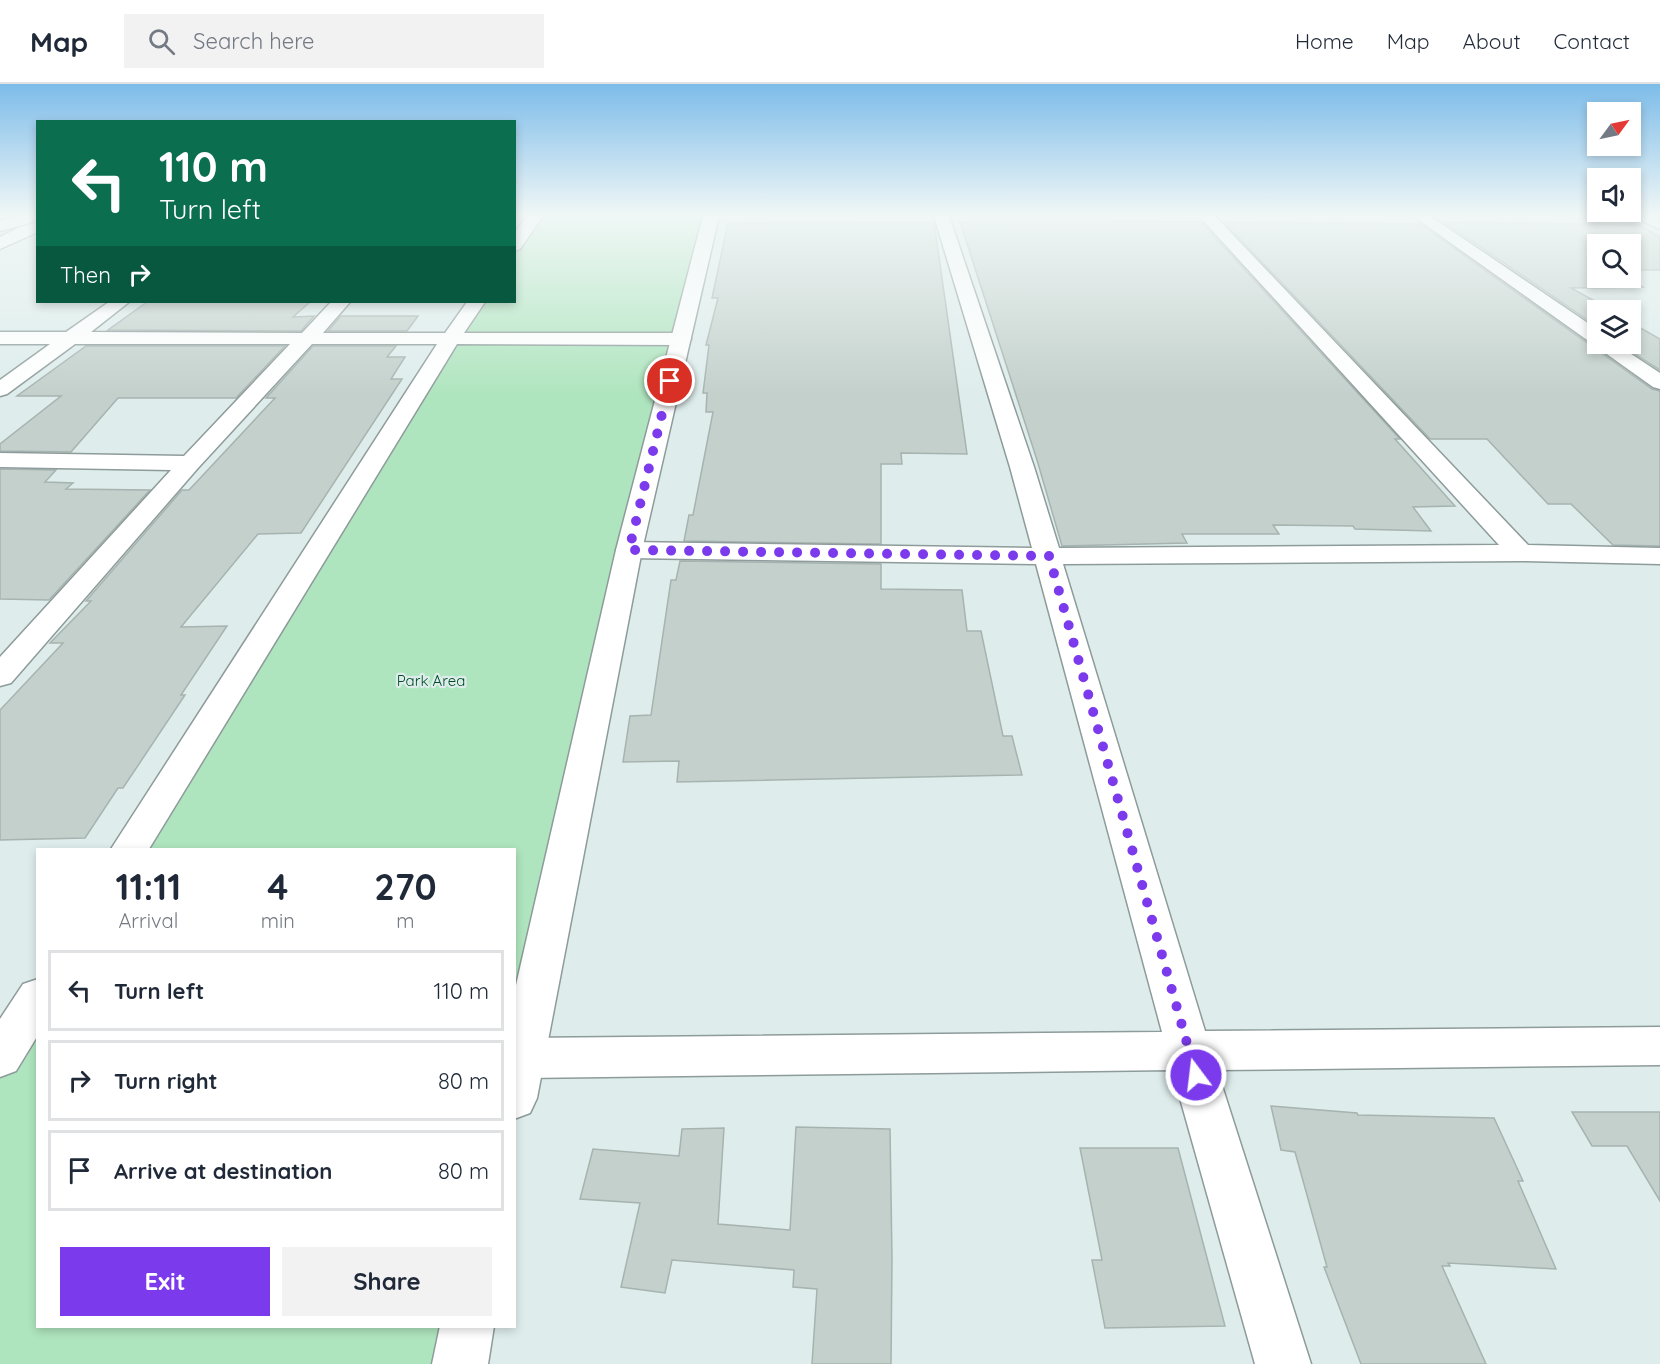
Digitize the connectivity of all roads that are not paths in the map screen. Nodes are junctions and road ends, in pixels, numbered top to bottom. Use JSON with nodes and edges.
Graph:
{"nodes":[{"id":1,"x":696,"y":276,"type":"edge"},
{"id":2,"x":960,"y":276,"type":"edge"},
{"id":3,"x":1262,"y":276,"type":"edge"},
{"id":4,"x":1506,"y":276,"type":"edge"},
{"id":5,"x":119,"y":303,"type":"edge"},
{"id":6,"x":340,"y":303,"type":"edge"},
{"id":7,"x":475,"y":303,"type":"edge"},
{"id":8,"x":1587,"y":331,"type":"edge"},
{"id":9,"x":0,"y":338,"type":"edge"},
{"id":10,"x":70,"y":338,"type":"junction"},
{"id":11,"x":306,"y":338,"type":"junction"},
{"id":12,"x":451,"y":338,"type":"junction"},
{"id":13,"x":681,"y":339,"type":"junction"},
{"id":14,"x":1618,"y":354,"type":"edge"},
{"id":15,"x":1660,"y":383,"type":"edge"},
{"id":16,"x":0,"y":390,"type":"edge"},
{"id":17,"x":0,"y":460,"type":"edge"},
{"id":18,"x":190,"y":463,"type":"junction"},
{"id":19,"x":629,"y":550,"type":"junction"},
{"id":20,"x":1521,"y":554,"type":"junction"},
{"id":21,"x":1049,"y":556,"type":"junction"},
{"id":22,"x":1660,"y":556,"type":"edge"},
{"id":23,"x":0,"y":676,"type":"edge"},
{"id":24,"x":131,"y":848,"type":"edge"},
{"id":25,"x":36,"y":1001,"type":"edge"},
{"id":26,"x":1660,"y":1046,"type":"edge"},
{"id":27,"x":1189,"y":1051,"type":"junction"},
{"id":28,"x":0,"y":1057,"type":"edge"},
{"id":29,"x":519,"y":1078,"type":"edge"},
{"id":30,"x":468,"y":1328,"type":"edge"},
{"id":31,"x":460,"y":1364,"type":"edge"},
{"id":32,"x":1282,"y":1364,"type":"edge"}],
"edges":[{"from":1,"to":13,"type":"street"},
{"from":2,"to":21,"type":"street"},
{"from":3,"to":20,"type":"street"},
{"from":4,"to":8,"type":"street"},
{"from":5,"to":10,"type":"street"},
{"from":6,"to":11,"type":"street"},
{"from":7,"to":12,"type":"street"},
{"from":9,"to":10,"type":"street"},
{"from":10,"to":11,"type":"street"},
{"from":10,"to":16,"type":"street"},
{"from":11,"to":12,"type":"street"},
{"from":11,"to":18,"type":"street"},
{"from":12,"to":13,"type":"street"},
{"from":12,"to":24,"type":"street"},
{"from":13,"to":19,"type":"street"},
{"from":14,"to":15,"type":"street"},
{"from":17,"to":18,"type":"street"},
{"from":18,"to":23,"type":"street"},
{"from":19,"to":21,"type":"street"},
{"from":19,"to":29,"type":"street"},
{"from":20,"to":21,"type":"street"},
{"from":20,"to":22,"type":"street"},
{"from":21,"to":27,"type":"street"},
{"from":25,"to":28,"type":"street"},
{"from":26,"to":27,"type":"street"},
{"from":27,"to":29,"type":"street"},
{"from":27,"to":32,"type":"street"},
{"from":30,"to":31,"type":"street"}]}
